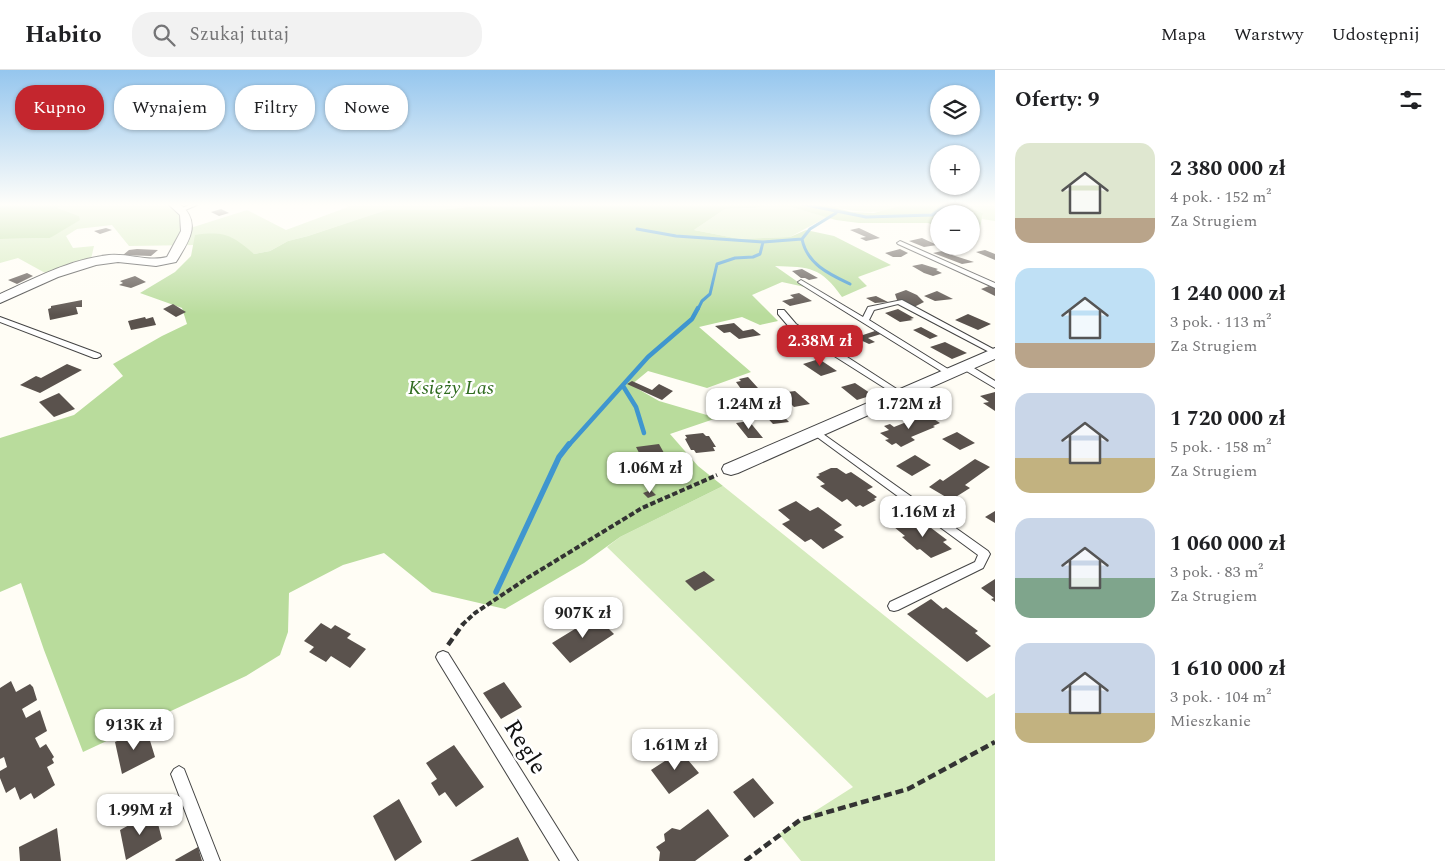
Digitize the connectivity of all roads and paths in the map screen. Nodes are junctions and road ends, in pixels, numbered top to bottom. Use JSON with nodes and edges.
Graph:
{"nodes":[{"id":1,"x":182,"y":241,"type":"edge"},
{"id":2,"x":900,"y":243,"type":"dead end"},
{"id":3,"x":801,"y":282,"type":"dead end"},
{"id":4,"x":995,"y":286,"type":"edge"},
{"id":5,"x":0,"y":299,"type":"edge"},
{"id":6,"x":781,"y":312,"type":"dead end"},
{"id":7,"x":0,"y":319,"type":"edge"},
{"id":8,"x":866,"y":319,"type":"dead end"},
{"id":9,"x":995,"y":353,"type":"edge"},
{"id":10,"x":97,"y":356,"type":"dead end"},
{"id":11,"x":959,"y":371,"type":"junction"},
{"id":12,"x":995,"y":385,"type":"edge"},
{"id":13,"x":902,"y":396,"type":"junction"},
{"id":14,"x":816,"y":432,"type":"junction"},
{"id":15,"x":731,"y":469,"type":"joint"},
{"id":16,"x":894,"y":606,"type":"dead end"},
{"id":17,"x":443,"y":657,"type":"joint"},
{"id":18,"x":995,"y":742,"type":"edge"},
{"id":19,"x":179,"y":774,"type":"dead end"},
{"id":20,"x":212,"y":861,"type":"edge"},
{"id":21,"x":570,"y":861,"type":"edge"},
{"id":22,"x":745,"y":861,"type":"edge"}],
"edges":[{"from":1,"to":5,"type":"street"},
{"from":2,"to":4,"type":"lane"},
{"from":3,"to":11,"type":"lane"},
{"from":6,"to":13,"type":"lane"},
{"from":7,"to":10,"type":"lane"},
{"from":8,"to":9,"type":"lane"},
{"from":9,"to":11,"type":"street"},
{"from":11,"to":12,"type":"lane"},
{"from":11,"to":13,"type":"street"},
{"from":13,"to":14,"type":"street"},
{"from":14,"to":15,"type":"street"},
{"from":14,"to":16,"type":"lane"},
{"from":15,"to":17,"type":"path"},
{"from":17,"to":21,"type":"lane","name":"Regle"},
{"from":18,"to":22,"type":"path"},
{"from":19,"to":20,"type":"lane"}]}
